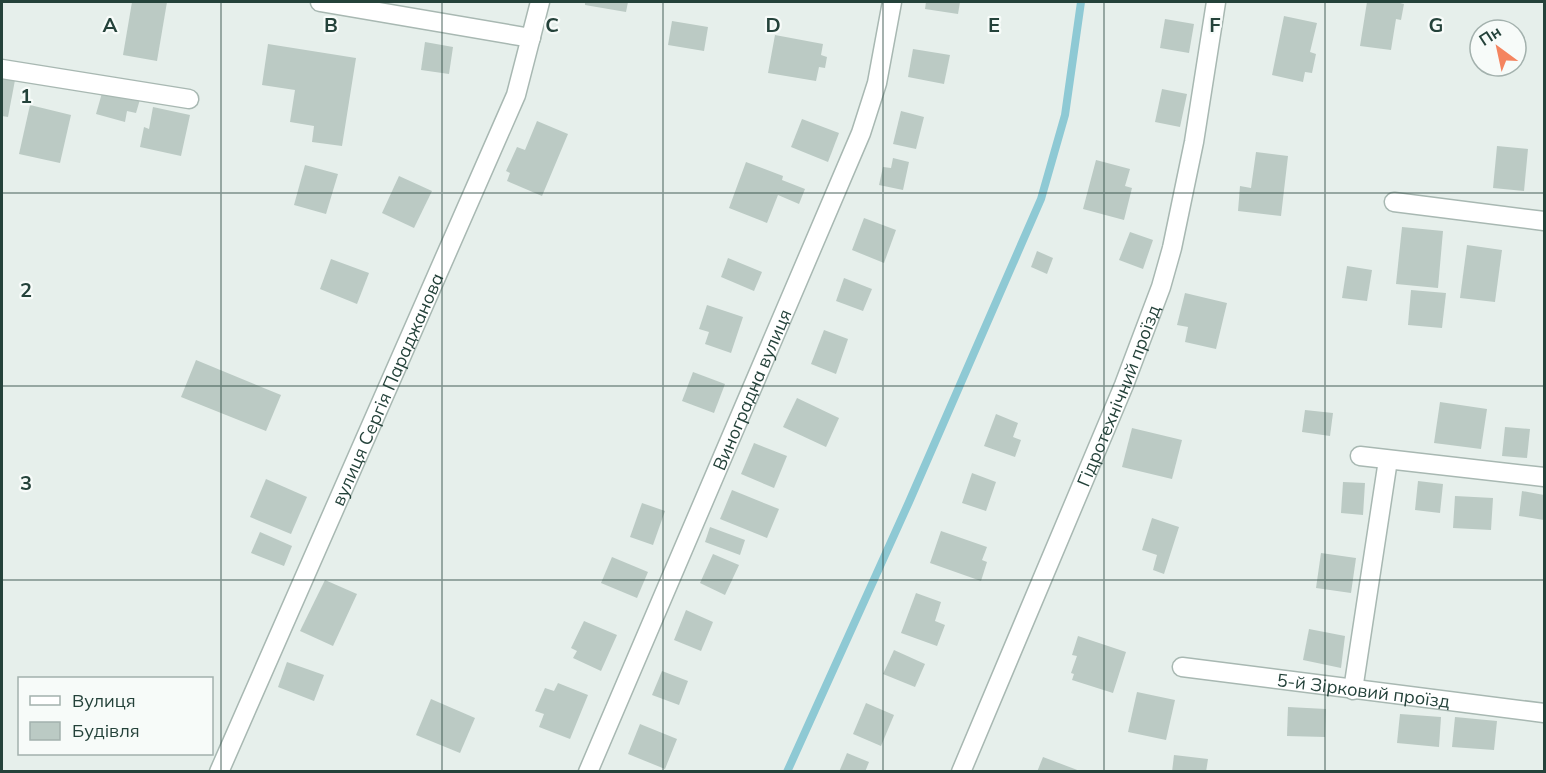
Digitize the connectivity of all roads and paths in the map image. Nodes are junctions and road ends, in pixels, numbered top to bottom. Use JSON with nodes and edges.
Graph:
{"nodes":[{"id":1,"x":320,"y":2,"type":"edge"},
{"id":2,"x":540,"y":2,"type":"edge"},
{"id":3,"x":892,"y":2,"type":"edge"},
{"id":4,"x":1216,"y":2,"type":"edge"},
{"id":5,"x":531,"y":38,"type":"junction"},
{"id":6,"x":2,"y":69,"type":"edge"},
{"id":7,"x":189,"y":99,"type":"dead end"},
{"id":8,"x":1394,"y":202,"type":"dead end"},
{"id":9,"x":1545,"y":221,"type":"edge"},
{"id":10,"x":1360,"y":456,"type":"dead end"},
{"id":11,"x":1388,"y":460,"type":"junction"},
{"id":12,"x":1545,"y":477,"type":"edge"},
{"id":13,"x":1182,"y":667,"type":"dead end"},
{"id":14,"x":1353,"y":690,"type":"junction"},
{"id":15,"x":1545,"y":713,"type":"edge"},
{"id":16,"x":219,"y":771,"type":"edge"},
{"id":17,"x":588,"y":771,"type":"edge"},
{"id":18,"x":961,"y":771,"type":"edge"}],
"edges":[{"from":1,"to":5,"type":"street"},
{"from":2,"to":5,"type":"street","name":"вулиця Сергія Параджанова"},
{"from":3,"to":17,"type":"street","name":"Виноградна вулиця"},
{"from":4,"to":18,"type":"street","name":"Гідротехнічний проїзд"},
{"from":5,"to":16,"type":"street","name":"вулиця Сергія Параджанова"},
{"from":6,"to":7,"type":"street"},
{"from":8,"to":9,"type":"street"},
{"from":10,"to":11,"type":"street"},
{"from":11,"to":12,"type":"street"},
{"from":11,"to":14,"type":"street"},
{"from":13,"to":14,"type":"street","name":"5-й Зірковий проїзд"},
{"from":14,"to":15,"type":"street","name":"5-й Зірковий проїзд"}]}
